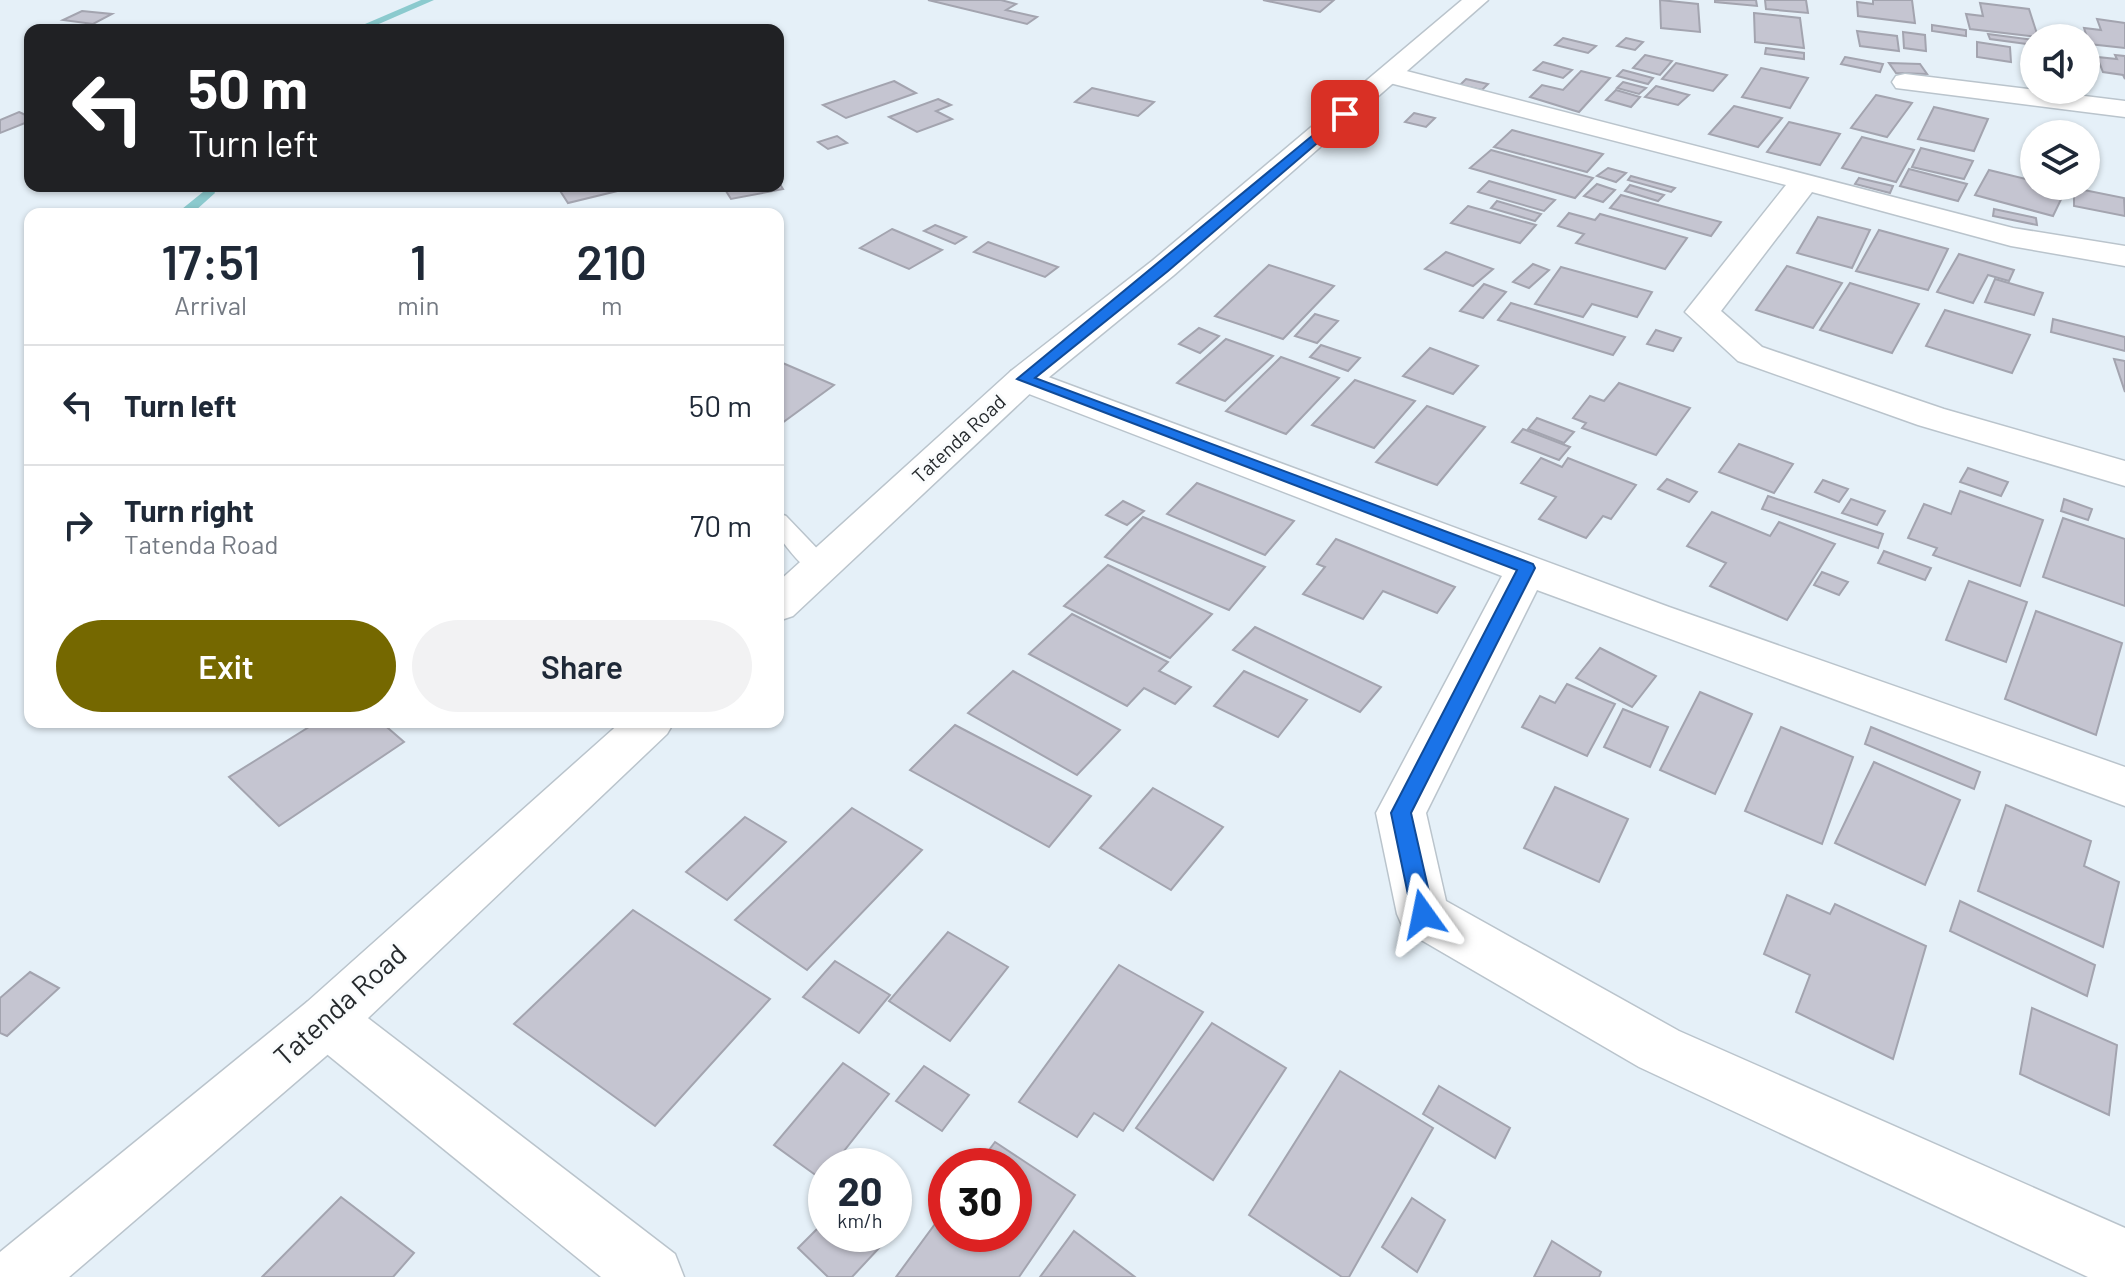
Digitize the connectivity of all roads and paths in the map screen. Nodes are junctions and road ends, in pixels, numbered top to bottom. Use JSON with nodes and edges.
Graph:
{"nodes":[{"id":1,"x":1476,"y":0,"type":"edge"},
{"id":2,"x":1391,"y":75,"type":"junction"},
{"id":3,"x":1905,"y":82,"type":"dead end"},
{"id":4,"x":2125,"y":109,"type":"edge"},
{"id":5,"x":1805,"y":181,"type":"junction"},
{"id":6,"x":2125,"y":256,"type":"edge"},
{"id":7,"x":1024,"y":379,"type":"junction"},
{"id":8,"x":2125,"y":474,"type":"edge"},
{"id":9,"x":784,"y":528,"type":"edge"},
{"id":10,"x":820,"y":567,"type":"junction"},
{"id":11,"x":1527,"y":568,"type":"junction"},
{"id":12,"x":784,"y":600,"type":"edge"},
{"id":13,"x":644,"y":728,"type":"edge"},
{"id":14,"x":2125,"y":787,"type":"edge"},
{"id":15,"x":327,"y":1020,"type":"junction"},
{"id":16,"x":2125,"y":1261,"type":"edge"},
{"id":17,"x":20,"y":1277,"type":"edge"},
{"id":18,"x":652,"y":1277,"type":"edge"}],
"edges":[{"from":1,"to":2,"type":"street","name":"Tatenda Road"},
{"from":2,"to":5,"type":"street"},
{"from":2,"to":7,"type":"street","name":"Tatenda Road"},
{"from":3,"to":4,"type":"street"},
{"from":5,"to":6,"type":"street"},
{"from":5,"to":8,"type":"street"},
{"from":7,"to":10,"type":"street","name":"Tatenda Road"},
{"from":7,"to":11,"type":"street"},
{"from":9,"to":10,"type":"lane"},
{"from":10,"to":12,"type":"street","name":"Tatenda Road"},
{"from":11,"to":14,"type":"street"},
{"from":11,"to":16,"type":"street"},
{"from":13,"to":15,"type":"street","name":"Tatenda Road"},
{"from":15,"to":17,"type":"street","name":"Tatenda Road"},
{"from":15,"to":18,"type":"street"}]}
